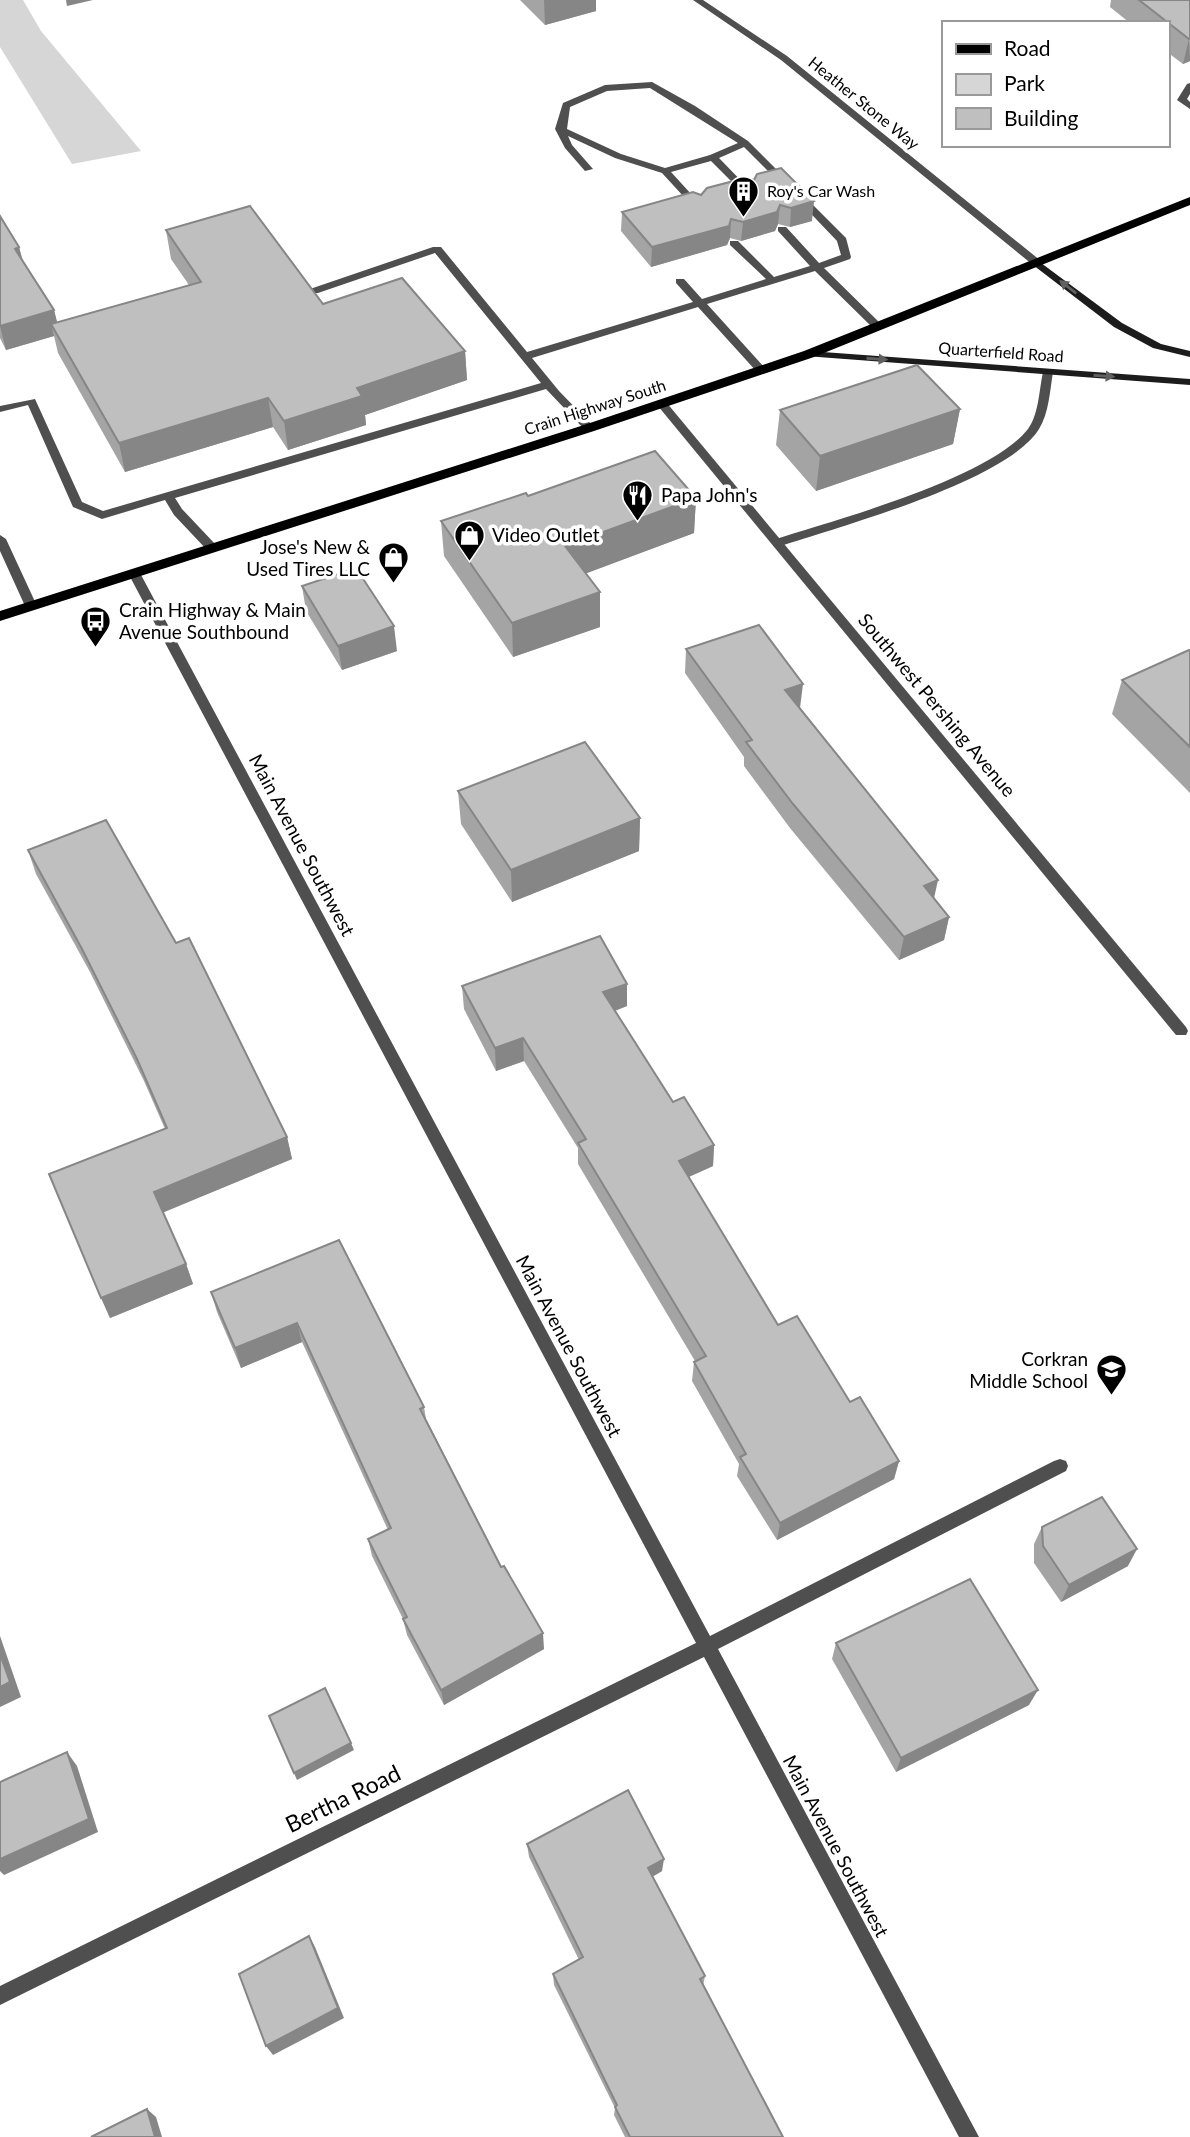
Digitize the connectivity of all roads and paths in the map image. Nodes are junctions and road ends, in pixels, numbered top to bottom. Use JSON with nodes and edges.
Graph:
{"nodes":[{"id":1,"x":698,"y":0,"type":"edge"},
{"id":2,"x":1190,"y":86,"type":"edge"},
{"id":3,"x":1190,"y":106,"type":"edge"},
{"id":4,"x":560,"y":129,"type":"junction"},
{"id":5,"x":745,"y":143,"type":"junction"},
{"id":6,"x":713,"y":157,"type":"junction"},
{"id":7,"x":588,"y":169,"type":"dead end"},
{"id":8,"x":665,"y":171,"type":"junction"},
{"id":9,"x":750,"y":195,"type":"edge"},
{"id":10,"x":1190,"y":201,"type":"edge"},
{"id":11,"x":699,"y":209,"type":"edge"},
{"id":12,"x":782,"y":229,"type":"dead end"},
{"id":13,"x":734,"y":243,"type":"dead end"},
{"id":14,"x":1037,"y":263,"type":"junction"},
{"id":15,"x":817,"y":267,"type":"junction"},
{"id":16,"x":680,"y":281,"type":"dead end"},
{"id":17,"x":773,"y":281,"type":"junction"},
{"id":18,"x":314,"y":291,"type":"edge"},
{"id":19,"x":701,"y":303,"type":"junction"},
{"id":20,"x":878,"y":327,"type":"junction"},
{"id":21,"x":809,"y":354,"type":"junction"},
{"id":22,"x":1190,"y":354,"type":"edge"},
{"id":23,"x":526,"y":356,"type":"junction"},
{"id":24,"x":761,"y":370,"type":"junction"},
{"id":25,"x":1048,"y":372,"type":"junction"},
{"id":26,"x":1190,"y":382,"type":"edge"},
{"id":27,"x":548,"y":385,"type":"junction"},
{"id":28,"x":662,"y":404,"type":"junction"},
{"id":29,"x":0,"y":409,"type":"edge"},
{"id":30,"x":589,"y":428,"type":"junction"},
{"id":31,"x":168,"y":496,"type":"junction"},
{"id":32,"x":0,"y":539,"type":"edge"},
{"id":33,"x":777,"y":543,"type":"junction"},
{"id":34,"x":212,"y":548,"type":"junction"},
{"id":35,"x":134,"y":573,"type":"junction"},
{"id":36,"x":30,"y":606,"type":"junction"},
{"id":37,"x":0,"y":616,"type":"edge"},
{"id":38,"x":1181,"y":1031,"type":"dead end"},
{"id":39,"x":1060,"y":1466,"type":"dead end"},
{"id":40,"x":707,"y":1646,"type":"junction"},
{"id":41,"x":0,"y":1996,"type":"edge"},
{"id":42,"x":969,"y":2137,"type":"edge"}],
"edges":[{"from":1,"to":14,"type":"street","name":"Heather Stone Way"},
{"from":2,"to":3,"type":"street"},
{"from":4,"to":5,"type":"street"},
{"from":4,"to":7,"type":"street"},
{"from":4,"to":8,"type":"street"},
{"from":5,"to":6,"type":"street"},
{"from":5,"to":15,"type":"street"},
{"from":6,"to":8,"type":"street"},
{"from":6,"to":9,"type":"street"},
{"from":8,"to":11,"type":"street"},
{"from":10,"to":14,"type":"main road","name":"Crain Highway South"},
{"from":12,"to":15,"type":"street"},
{"from":13,"to":17,"type":"street"},
{"from":14,"to":20,"type":"main road","name":"Crain Highway South"},
{"from":22,"to":14,"type":"main road","one_way":true},
{"from":15,"to":17,"type":"street"},
{"from":15,"to":20,"type":"street"},
{"from":16,"to":19,"type":"street"},
{"from":17,"to":19,"type":"street"},
{"from":18,"to":23,"type":"street"},
{"from":19,"to":23,"type":"street"},
{"from":19,"to":24,"type":"street"},
{"from":20,"to":21,"type":"main road","name":"Crain Highway South"},
{"from":21,"to":24,"type":"main road","name":"Crain Highway South"},
{"from":21,"to":25,"type":"main road","name":"Quarterfield Road","one_way":true},
{"from":23,"to":27,"type":"street"},
{"from":24,"to":28,"type":"main road","name":"Crain Highway South"},
{"from":25,"to":26,"type":"main road","name":"Quarterfield Road","one_way":true},
{"from":25,"to":33,"type":"street"},
{"from":27,"to":30,"type":"street"},
{"from":27,"to":31,"type":"street"},
{"from":28,"to":30,"type":"main road","name":"Crain Highway South"},
{"from":28,"to":33,"type":"street","name":"Southwest Pershing Avenue"},
{"from":29,"to":31,"type":"street"},
{"from":30,"to":34,"type":"main road","name":"Crain Highway South"},
{"from":31,"to":34,"type":"street"},
{"from":32,"to":36,"type":"street"},
{"from":33,"to":38,"type":"street","name":"Southwest Pershing Avenue"},
{"from":34,"to":35,"type":"main road","name":"Crain Highway South"},
{"from":35,"to":36,"type":"main road","name":"Crain Highway South"},
{"from":35,"to":40,"type":"street","name":"Main Avenue Southwest"},
{"from":36,"to":37,"type":"main road","name":"Crain Highway South"},
{"from":39,"to":40,"type":"street","name":"Bertha Road"},
{"from":40,"to":41,"type":"street","name":"Bertha Road"},
{"from":40,"to":42,"type":"street","name":"Main Avenue Southwest"}]}
